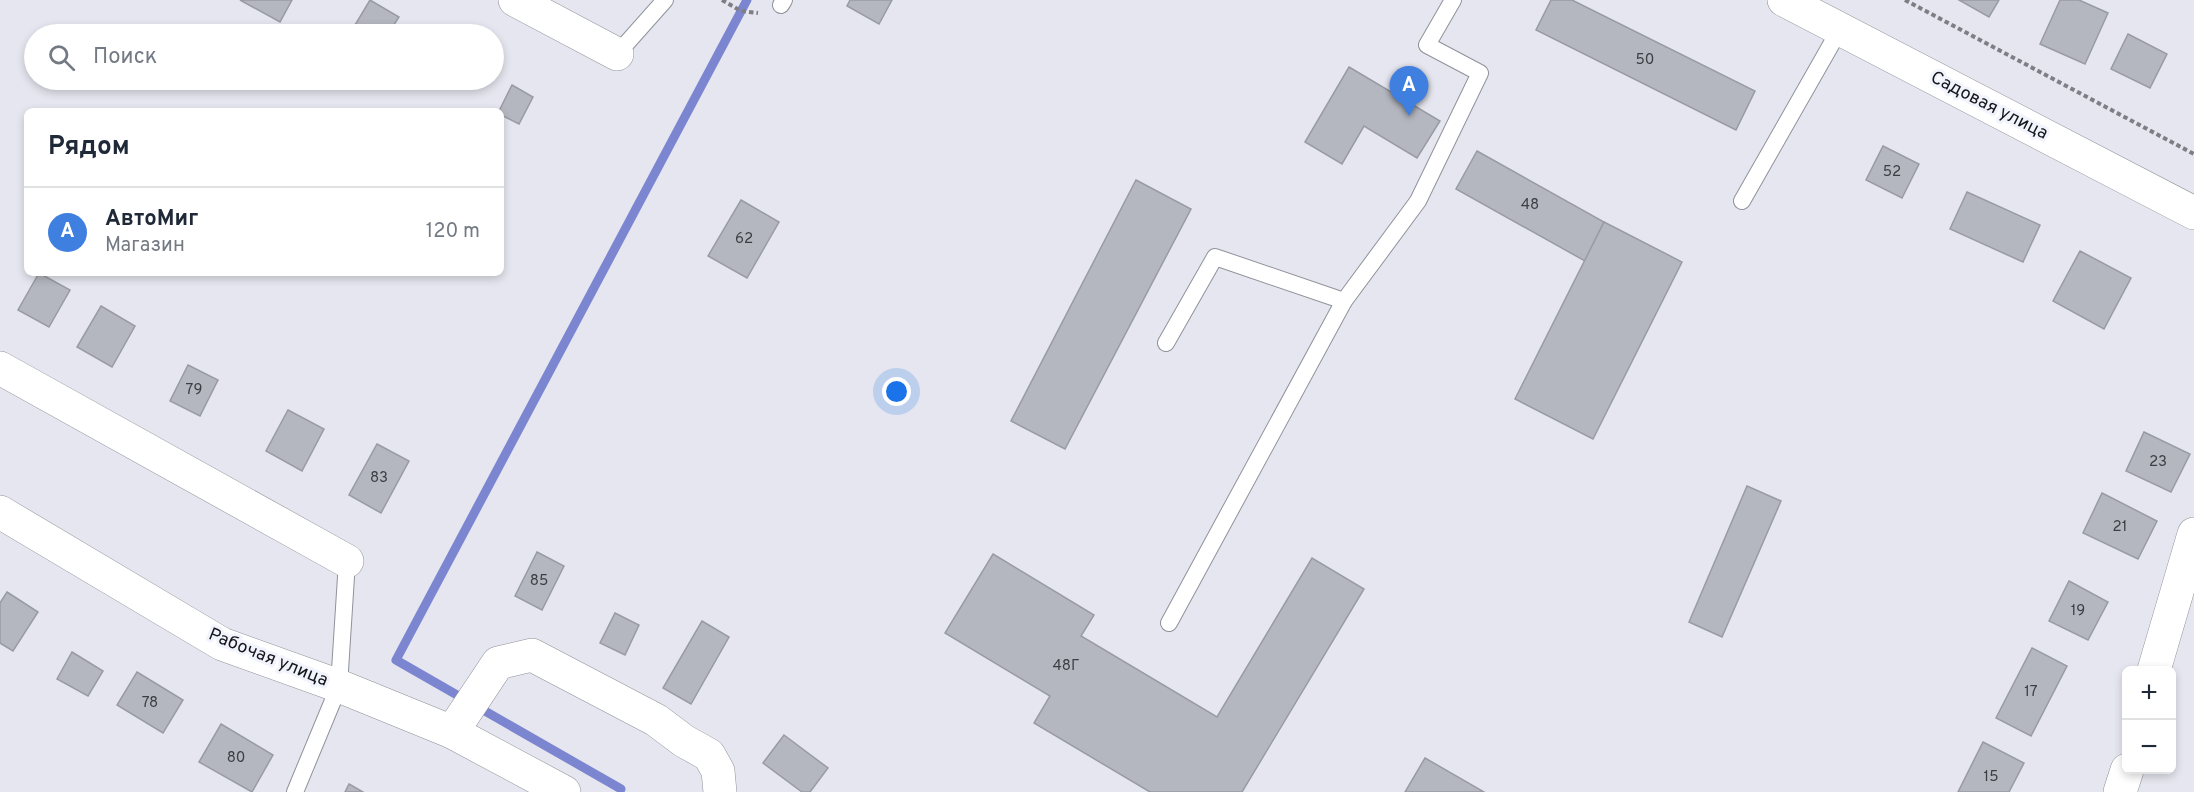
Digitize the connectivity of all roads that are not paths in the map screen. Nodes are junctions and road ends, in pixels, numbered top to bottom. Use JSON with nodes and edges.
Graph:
{"nodes":[{"id":1,"x":515,"y":0,"type":"edge"},
{"id":2,"x":665,"y":0,"type":"edge"},
{"id":3,"x":1453,"y":0,"type":"edge"},
{"id":4,"x":1784,"y":0,"type":"edge"},
{"id":5,"x":1840,"y":29,"type":"junction"},
{"id":6,"x":617,"y":54,"type":"joint"},
{"id":7,"x":1742,"y":201,"type":"dead end"},
{"id":8,"x":2194,"y":213,"type":"edge"},
{"id":9,"x":1344,"y":301,"type":"junction"},
{"id":10,"x":1166,"y":343,"type":"dead end"},
{"id":11,"x":0,"y":368,"type":"edge"},
{"id":12,"x":0,"y":512,"type":"edge"},
{"id":13,"x":2194,"y":534,"type":"edge"},
{"id":14,"x":347,"y":561,"type":"joint"},
{"id":15,"x":1168,"y":623,"type":"dead end"},
{"id":16,"x":2155,"y":666,"type":"edge"},
{"id":17,"x":339,"y":686,"type":"junction"},
{"id":18,"x":452,"y":732,"type":"junction"},
{"id":19,"x":2126,"y":774,"type":"edge"},
{"id":20,"x":295,"y":792,"type":"edge"},
{"id":21,"x":564,"y":792,"type":"edge"},
{"id":22,"x":720,"y":792,"type":"edge"},
{"id":23,"x":2120,"y":792,"type":"edge"}],
"edges":[{"from":1,"to":6,"type":"street"},
{"from":2,"to":6,"type":"lane"},
{"from":3,"to":9,"type":"lane"},
{"from":4,"to":5,"type":"street","name":"Садовая улица"},
{"from":5,"to":7,"type":"lane"},
{"from":5,"to":8,"type":"street","name":"Садовая улица"},
{"from":9,"to":10,"type":"lane"},
{"from":9,"to":15,"type":"lane"},
{"from":11,"to":14,"type":"street"},
{"from":12,"to":17,"type":"street","name":"Рабочая улица"},
{"from":13,"to":16,"type":"street"},
{"from":14,"to":17,"type":"lane"},
{"from":17,"to":18,"type":"street","name":"Рабочая улица"},
{"from":17,"to":20,"type":"lane"},
{"from":18,"to":21,"type":"street","name":"Рабочая улица"},
{"from":18,"to":22,"type":"street"},
{"from":19,"to":23,"type":"street"}]}
